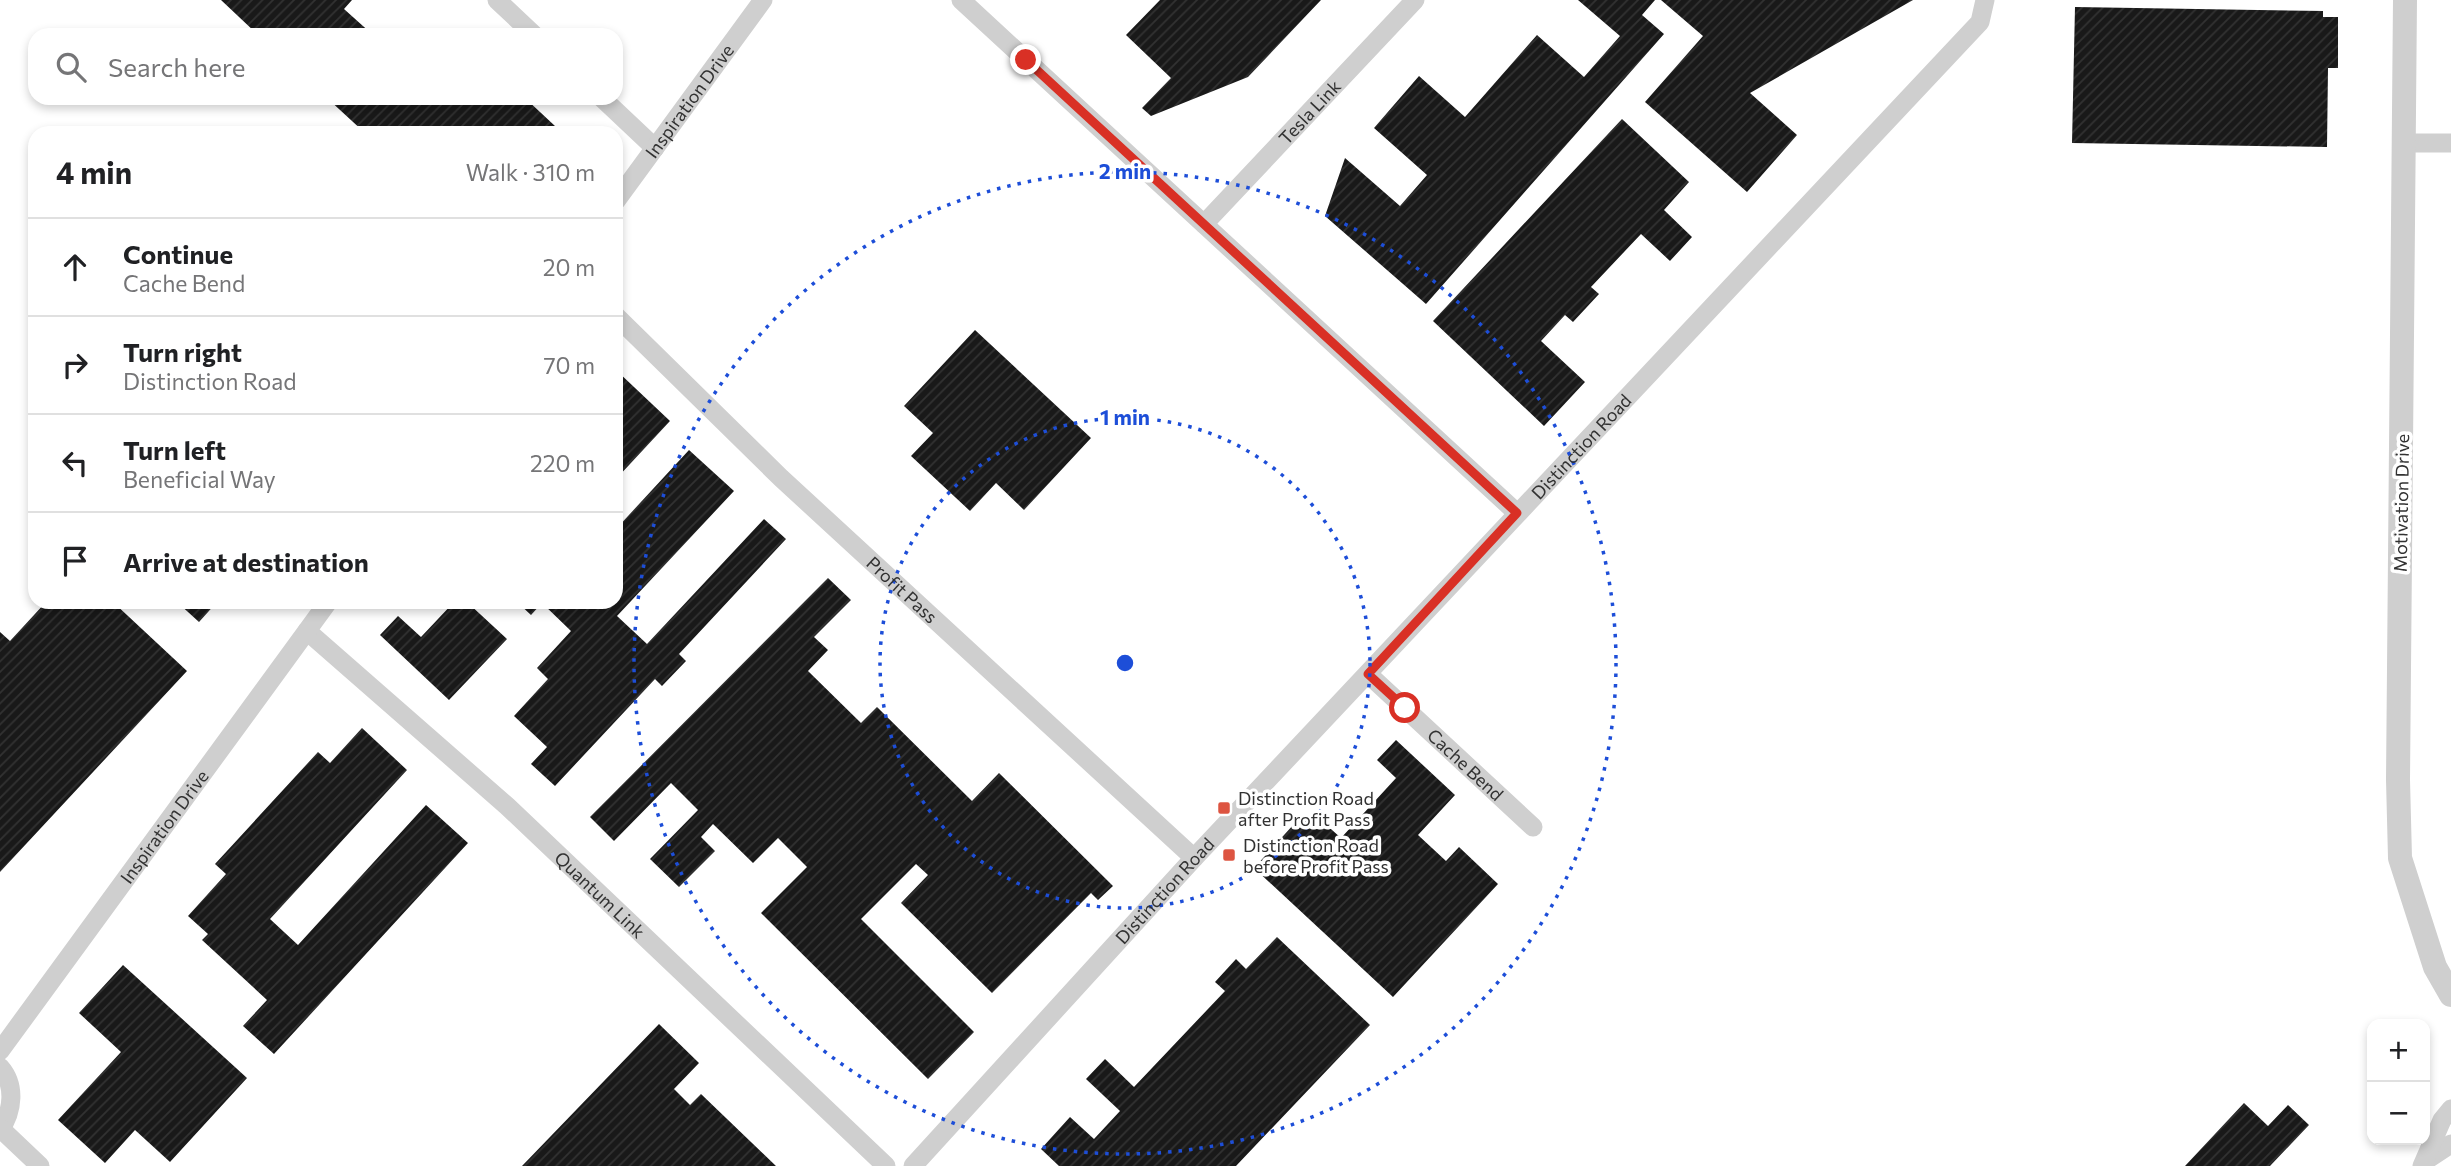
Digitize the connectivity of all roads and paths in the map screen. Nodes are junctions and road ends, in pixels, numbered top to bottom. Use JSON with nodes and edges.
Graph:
{"nodes":[{"id":1,"x":497,"y":0,"type":"edge"},
{"id":2,"x":763,"y":0,"type":"edge"},
{"id":3,"x":961,"y":0,"type":"edge"},
{"id":4,"x":1415,"y":0,"type":"edge"},
{"id":5,"x":1985,"y":0,"type":"edge"},
{"id":6,"x":2405,"y":0,"type":"edge"},
{"id":7,"x":527,"y":28,"type":"edge"},
{"id":8,"x":609,"y":105,"type":"edge"},
{"id":9,"x":2406,"y":143,"type":"junction"},
{"id":10,"x":2451,"y":143,"type":"edge"},
{"id":11,"x":655,"y":148,"type":"junction"},
{"id":12,"x":623,"y":191,"type":"edge"},
{"id":13,"x":1204,"y":224,"type":"junction"},
{"id":14,"x":623,"y":323,"type":"edge"},
{"id":15,"x":1517,"y":513,"type":"junction"},
{"id":16,"x":323,"y":609,"type":"edge"},
{"id":17,"x":307,"y":631,"type":"junction"},
{"id":18,"x":1368,"y":674,"type":"junction"},
{"id":19,"x":1533,"y":827,"type":"dead end"},
{"id":20,"x":1194,"y":858,"type":"junction"},
{"id":21,"x":2451,"y":995,"type":"edge"},
{"id":22,"x":0,"y":1051,"type":"edge"},
{"id":23,"x":0,"y":1067,"type":"edge"},
{"id":24,"x":2451,"y":1109,"type":"edge"},
{"id":25,"x":1,"y":1129,"type":"edge"},
{"id":26,"x":2451,"y":1144,"type":"edge"},
{"id":27,"x":2423,"y":1163,"type":"edge"},
{"id":28,"x":40,"y":1166,"type":"edge"},
{"id":29,"x":886,"y":1166,"type":"edge"},
{"id":30,"x":913,"y":1166,"type":"edge"}],
"edges":[{"from":1,"to":7,"type":"street"},
{"from":2,"to":11,"type":"street","name":"Inspiration Drive"},
{"from":3,"to":13,"type":"street"},
{"from":4,"to":13,"type":"street","name":"Tesla Link"},
{"from":5,"to":15,"type":"street","name":"Distinction Road"},
{"from":6,"to":9,"type":"street","name":"Motivation Drive"},
{"from":8,"to":11,"type":"street"},
{"from":9,"to":10,"type":"street"},
{"from":9,"to":21,"type":"street","name":"Motivation Drive"},
{"from":11,"to":12,"type":"street","name":"Inspiration Drive"},
{"from":13,"to":15,"type":"street"},
{"from":14,"to":20,"type":"street","name":"Profit Pass"},
{"from":15,"to":18,"type":"street","name":"Distinction Road"},
{"from":16,"to":17,"type":"street","name":"Inspiration Drive"},
{"from":17,"to":22,"type":"street","name":"Inspiration Drive"},
{"from":17,"to":29,"type":"street","name":"Quantum Link"},
{"from":18,"to":19,"type":"street","name":"Cache Bend"},
{"from":18,"to":20,"type":"street","name":"Distinction Road"},
{"from":20,"to":30,"type":"street","name":"Distinction Road"},
{"from":23,"to":25,"type":"street"},
{"from":24,"to":27,"type":"street"},
{"from":25,"to":28,"type":"street"},
{"from":26,"to":27,"type":"street"}]}
